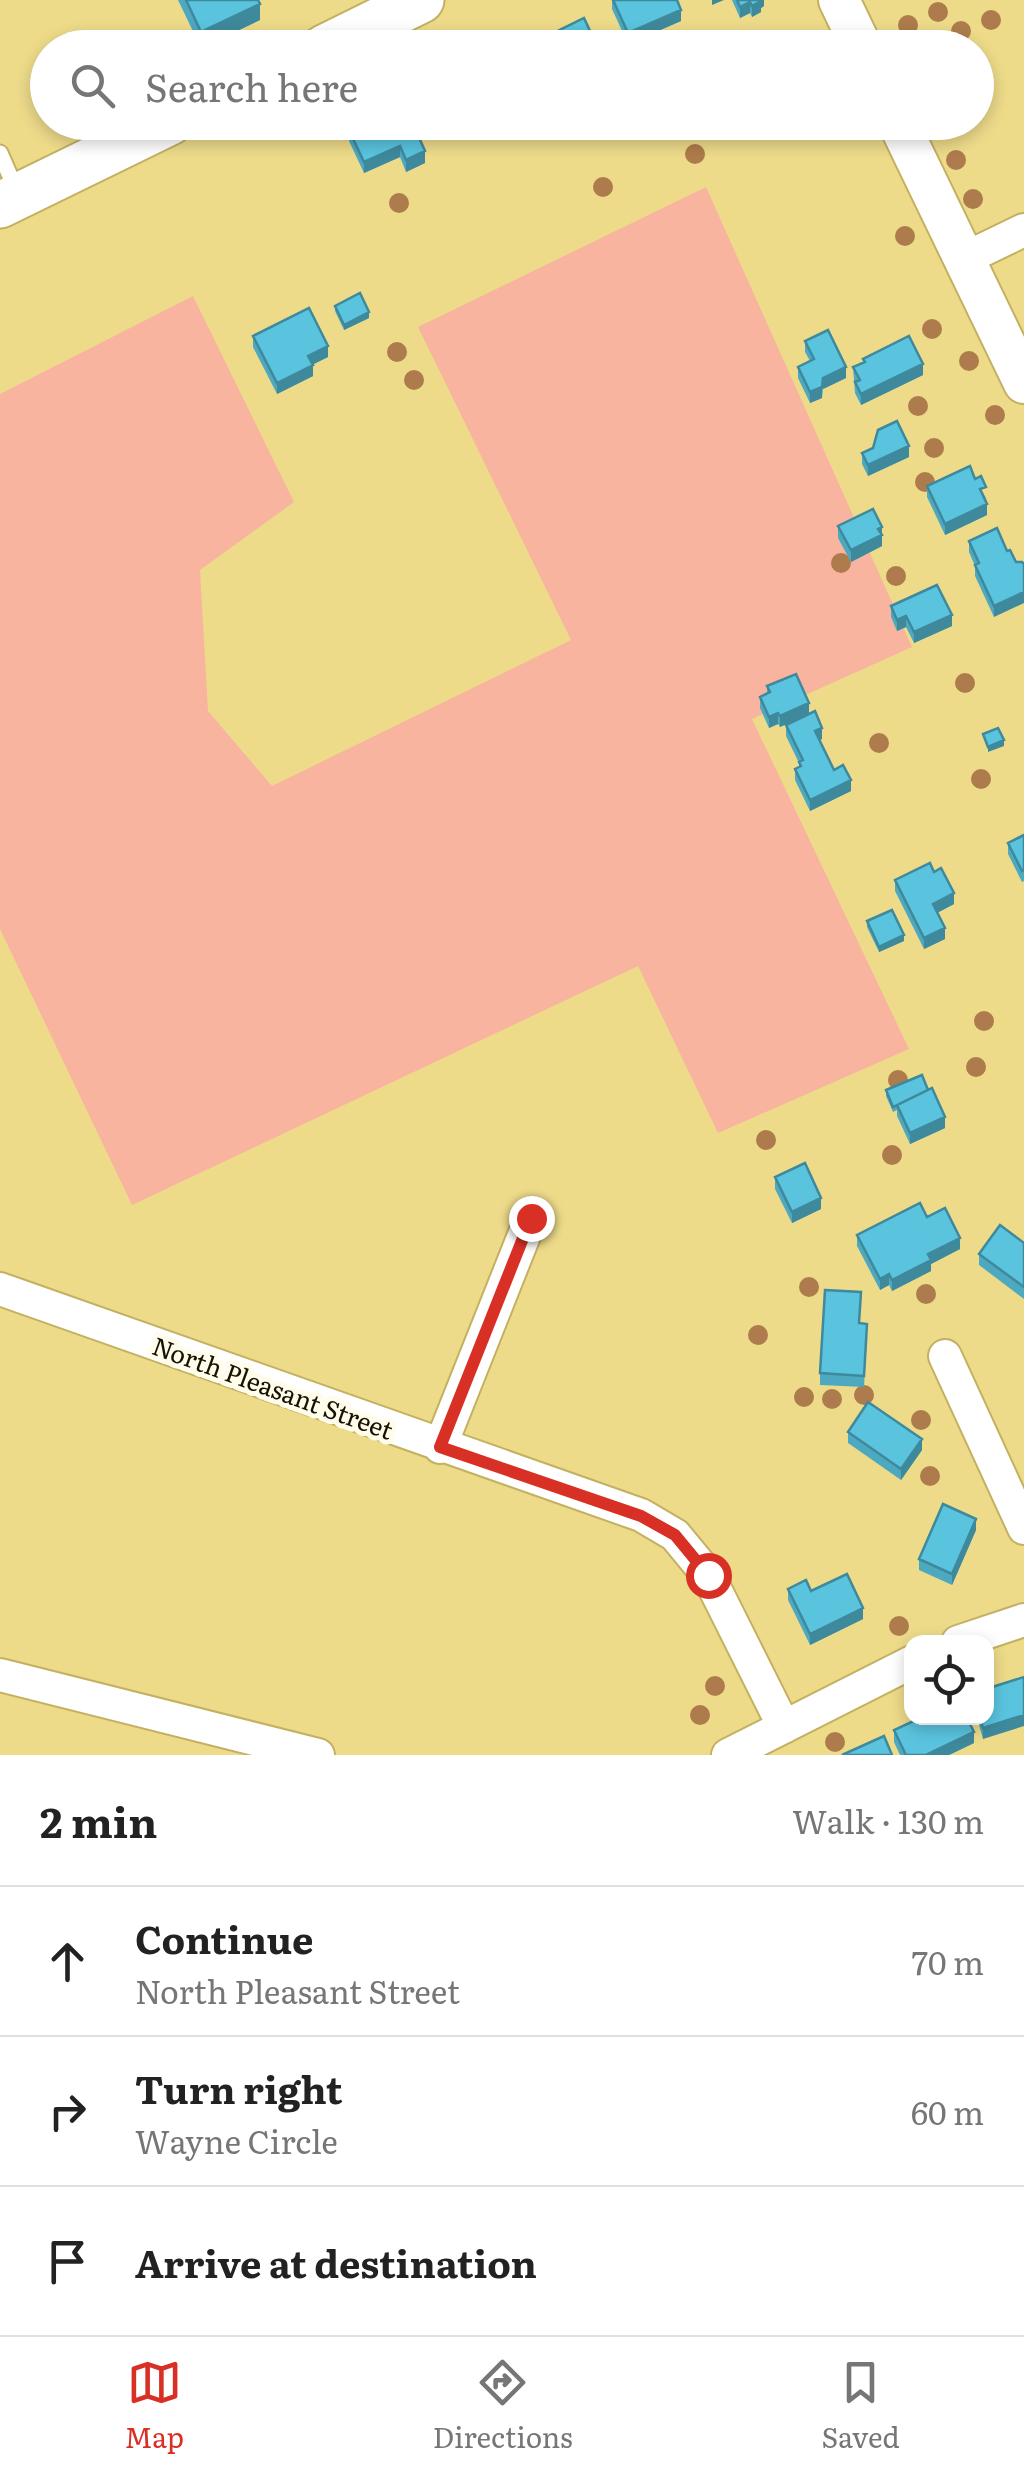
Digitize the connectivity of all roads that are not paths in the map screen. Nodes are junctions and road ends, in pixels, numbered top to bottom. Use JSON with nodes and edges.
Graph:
{"nodes":[{"id":1,"x":422,"y":0,"type":"edge"},
{"id":2,"x":840,"y":0,"type":"edge"},
{"id":3,"x":361,"y":30,"type":"edge"},
{"id":4,"x":854,"y":30,"type":"edge"},
{"id":5,"x":133,"y":140,"type":"edge"},
{"id":6,"x":907,"y":140,"type":"edge"},
{"id":7,"x":0,"y":152,"type":"edge"},
{"id":8,"x":10,"y":200,"type":"edge"},
{"id":9,"x":1024,"y":230,"type":"edge"},
{"id":10,"x":964,"y":259,"type":"junction"},
{"id":11,"x":1024,"y":384,"type":"edge"},
{"id":12,"x":531,"y":1218,"type":"dead end"},
{"id":13,"x":0,"y":1289,"type":"edge"},
{"id":14,"x":945,"y":1356,"type":"dead end"},
{"id":15,"x":440,"y":1447,"type":"junction"},
{"id":16,"x":1024,"y":1528,"type":"edge"},
{"id":17,"x":1024,"y":1620,"type":"edge"},
{"id":18,"x":979,"y":1635,"type":"edge"},
{"id":19,"x":904,"y":1666,"type":"edge"},
{"id":20,"x":0,"y":1674,"type":"edge"},
{"id":21,"x":784,"y":1727,"type":"junction"},
{"id":22,"x":318,"y":1755,"type":"edge"},
{"id":23,"x":728,"y":1755,"type":"edge"}],
"edges":[{"from":1,"to":3,"type":"main road"},
{"from":2,"to":4,"type":"street"},
{"from":5,"to":8,"type":"main road"},
{"from":6,"to":10,"type":"street"},
{"from":7,"to":8,"type":"lane"},
{"from":9,"to":10,"type":"street"},
{"from":10,"to":11,"type":"street"},
{"from":12,"to":15,"type":"street"},
{"from":13,"to":15,"type":"street","name":"North Pleasant Street"},
{"from":14,"to":16,"type":"street"},
{"from":15,"to":21,"type":"street","name":"North Pleasant Street"},
{"from":17,"to":18,"type":"street"},
{"from":19,"to":21,"type":"street"},
{"from":20,"to":22,"type":"street"},
{"from":21,"to":23,"type":"street"}]}
